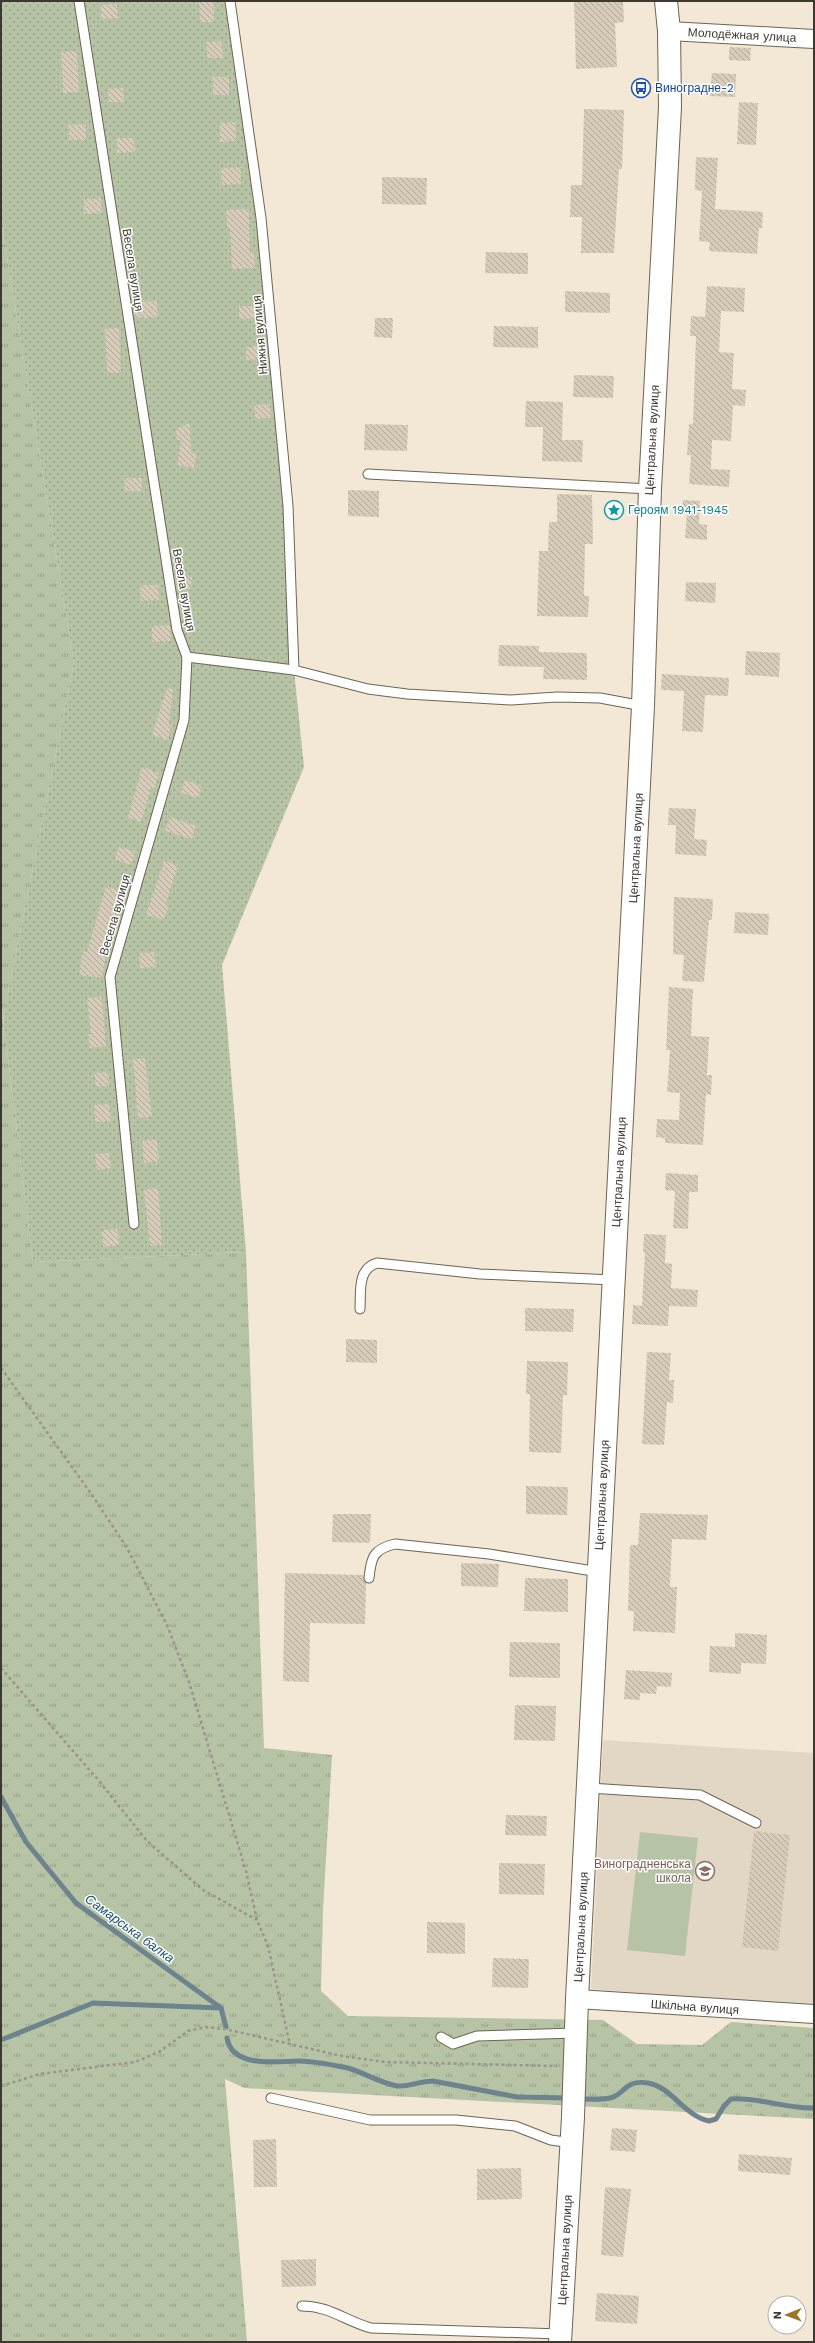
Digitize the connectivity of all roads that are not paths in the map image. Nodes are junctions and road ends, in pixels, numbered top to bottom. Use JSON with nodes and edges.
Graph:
{"nodes":[{"id":1,"x":79,"y":1,"type":"edge"},
{"id":2,"x":230,"y":1,"type":"edge"},
{"id":3,"x":666,"y":1,"type":"edge"},
{"id":4,"x":669,"y":31,"type":"junction"},
{"id":5,"x":814,"y":39,"type":"edge"},
{"id":6,"x":368,"y":474,"type":"dead end"},
{"id":7,"x":650,"y":489,"type":"junction"},
{"id":8,"x":187,"y":658,"type":"junction"},
{"id":9,"x":294,"y":670,"type":"junction"},
{"id":10,"x":644,"y":706,"type":"junction"},
{"id":11,"x":134,"y":1224,"type":"dead end"},
{"id":12,"x":614,"y":1280,"type":"junction"},
{"id":13,"x":360,"y":1309,"type":"dead end"},
{"id":14,"x":599,"y":1572,"type":"junction"},
{"id":15,"x":369,"y":1578,"type":"dead end"},
{"id":16,"x":589,"y":1788,"type":"junction"},
{"id":17,"x":756,"y":1823,"type":"dead end"},
{"id":18,"x":577,"y":1999,"type":"junction"},
{"id":19,"x":814,"y":2014,"type":"edge"},
{"id":20,"x":576,"y":2033,"type":"junction"},
{"id":21,"x":441,"y":2037,"type":"dead end"},
{"id":22,"x":271,"y":2098,"type":"dead end"},
{"id":23,"x":572,"y":2143,"type":"junction"},
{"id":24,"x":302,"y":2306,"type":"dead end"},
{"id":25,"x":560,"y":2338,"type":"edge"}],
"edges":[{"from":1,"to":8,"type":"lane","name":"Весела вулиця"},
{"from":2,"to":9,"type":"lane","name":"Нижня вулиця"},
{"from":3,"to":4,"type":"street","name":"Центральна вулиця"},
{"from":4,"to":5,"type":"street","name":"Молодёжная улица"},
{"from":4,"to":7,"type":"street","name":"Центральна вулиця"},
{"from":6,"to":7,"type":"lane"},
{"from":7,"to":10,"type":"street","name":"Центральна вулиця"},
{"from":8,"to":9,"type":"lane"},
{"from":8,"to":11,"type":"lane","name":"Весела вулиця"},
{"from":9,"to":10,"type":"lane"},
{"from":10,"to":12,"type":"street","name":"Центральна вулиця"},
{"from":12,"to":13,"type":"lane"},
{"from":12,"to":14,"type":"street","name":"Центральна вулиця"},
{"from":14,"to":15,"type":"lane"},
{"from":14,"to":16,"type":"street","name":"Центральна вулиця"},
{"from":16,"to":17,"type":"lane"},
{"from":16,"to":18,"type":"street","name":"Центральна вулиця"},
{"from":18,"to":19,"type":"street","name":"Шкільна вулиця"},
{"from":18,"to":20,"type":"street","name":"Центральна вулиця"},
{"from":20,"to":21,"type":"lane"},
{"from":20,"to":23,"type":"street","name":"Центральна вулиця"},
{"from":22,"to":23,"type":"lane"},
{"from":23,"to":25,"type":"street","name":"Центральна вулиця"},
{"from":24,"to":25,"type":"lane"}]}
